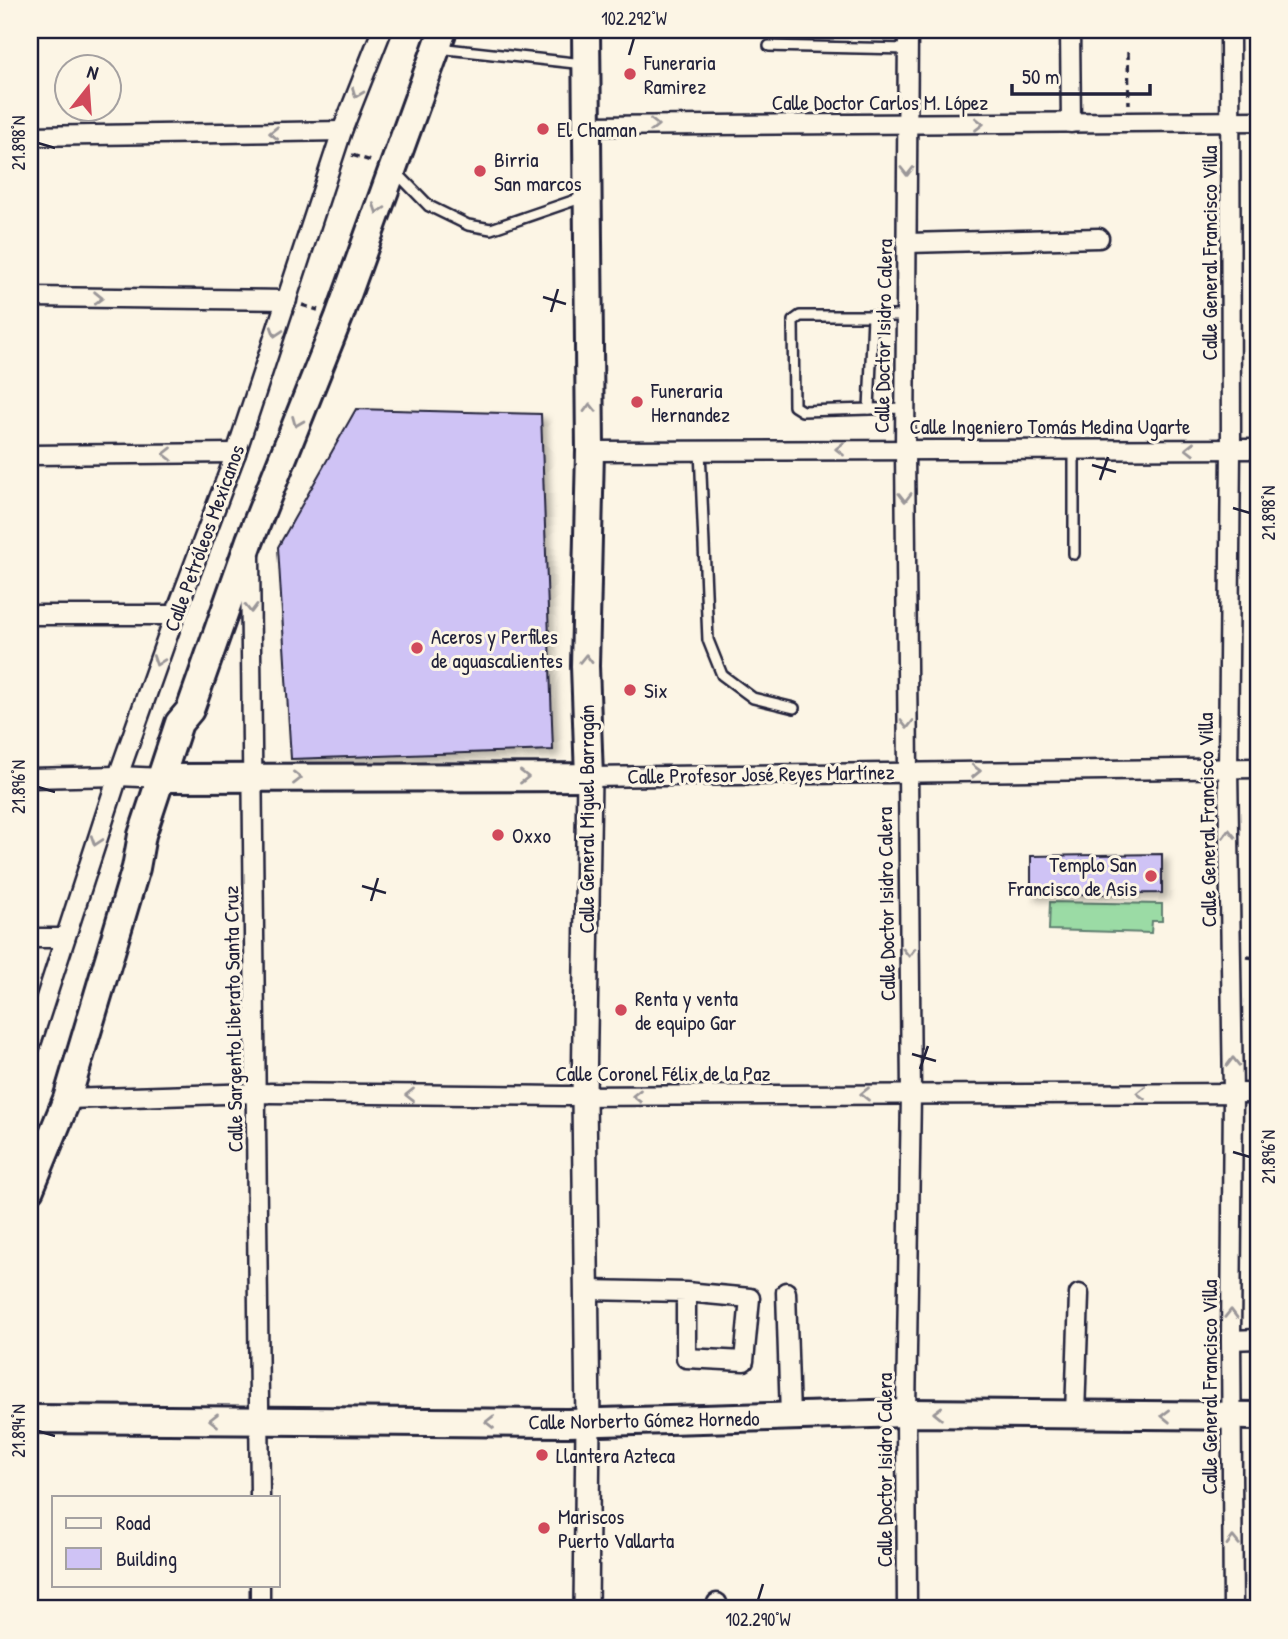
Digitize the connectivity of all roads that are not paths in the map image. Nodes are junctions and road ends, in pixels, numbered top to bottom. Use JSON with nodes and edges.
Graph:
{"nodes":[{"id":1,"x":382,"y":30,"type":"edge"},
{"id":2,"x":586,"y":30,"type":"edge"},
{"id":3,"x":908,"y":30,"type":"edge"},
{"id":4,"x":1070,"y":30,"type":"edge"},
{"id":5,"x":1230,"y":30,"type":"edge"},
{"id":6,"x":440,"y":39,"type":"edge"},
{"id":7,"x":769,"y":46,"type":"dead end"},
{"id":8,"x":908,"y":49,"type":"junction"},
{"id":9,"x":585,"y":64,"type":"junction"},
{"id":10,"x":1232,"y":121,"type":"junction"},
{"id":11,"x":1258,"y":121,"type":"edge"},
{"id":12,"x":1071,"y":123,"type":"junction"},
{"id":13,"x":908,"y":124,"type":"junction"},
{"id":14,"x":585,"y":126,"type":"junction"},
{"id":15,"x":342,"y":131,"type":"junction"},
{"id":16,"x":30,"y":136,"type":"edge"},
{"id":17,"x":392,"y":168,"type":"junction"},
{"id":18,"x":586,"y":196,"type":"junction"},
{"id":19,"x":1099,"y":238,"type":"dead end"},
{"id":20,"x":908,"y":243,"type":"junction"},
{"id":21,"x":30,"y":297,"type":"edge"},
{"id":22,"x":287,"y":300,"type":"junction"},
{"id":23,"x":873,"y":316,"type":"junction"},
{"id":24,"x":906,"y":316,"type":"junction"},
{"id":25,"x":905,"y":408,"type":"junction"},
{"id":26,"x":869,"y":409,"type":"junction"},
{"id":27,"x":905,"y":449,"type":"junction"},
{"id":28,"x":1074,"y":449,"type":"junction"},
{"id":29,"x":1231,"y":449,"type":"junction"},
{"id":30,"x":1258,"y":449,"type":"edge"},
{"id":31,"x":700,"y":450,"type":"junction"},
{"id":32,"x":590,"y":451,"type":"junction"},
{"id":33,"x":236,"y":453,"type":"junction"},
{"id":34,"x":30,"y":455,"type":"edge"},
{"id":35,"x":250,"y":540,"type":"junction"},
{"id":36,"x":1074,"y":554,"type":"dead end"},
{"id":37,"x":30,"y":615,"type":"edge"},
{"id":38,"x":175,"y":615,"type":"junction"},
{"id":39,"x":794,"y":708,"type":"dead end"},
{"id":40,"x":1258,"y":768,"type":"edge"},
{"id":41,"x":1227,"y":769,"type":"junction"},
{"id":42,"x":907,"y":772,"type":"junction"},
{"id":43,"x":118,"y":776,"type":"junction"},
{"id":44,"x":589,"y":777,"type":"junction"},
{"id":45,"x":30,"y":778,"type":"edge"},
{"id":46,"x":170,"y":779,"type":"junction"},
{"id":47,"x":253,"y":779,"type":"junction"},
{"id":48,"x":30,"y":938,"type":"edge"},
{"id":49,"x":65,"y":938,"type":"junction"},
{"id":50,"x":30,"y":1047,"type":"edge"},
{"id":51,"x":257,"y":1093,"type":"junction"},
{"id":52,"x":1233,"y":1093,"type":"junction"},
{"id":53,"x":1258,"y":1093,"type":"edge"},
{"id":54,"x":911,"y":1094,"type":"junction"},
{"id":55,"x":584,"y":1096,"type":"junction"},
{"id":56,"x":67,"y":1099,"type":"junction"},
{"id":57,"x":30,"y":1189,"type":"edge"},
{"id":58,"x":586,"y":1290,"type":"junction"},
{"id":59,"x":686,"y":1292,"type":"junction"},
{"id":60,"x":786,"y":1292,"type":"dead end"},
{"id":61,"x":1079,"y":1294,"type":"dead end"},
{"id":62,"x":1258,"y":1339,"type":"edge"},
{"id":63,"x":1231,"y":1340,"type":"junction"},
{"id":64,"x":906,"y":1413,"type":"junction"},
{"id":65,"x":1075,"y":1415,"type":"junction"},
{"id":66,"x":790,"y":1416,"type":"junction"},
{"id":67,"x":1231,"y":1416,"type":"junction"},
{"id":68,"x":1258,"y":1416,"type":"edge"},
{"id":69,"x":30,"y":1419,"type":"edge"},
{"id":70,"x":260,"y":1421,"type":"junction"},
{"id":71,"x":588,"y":1423,"type":"junction"},
{"id":72,"x":260,"y":1496,"type":"edge"},
{"id":73,"x":260,"y":1586,"type":"edge"},
{"id":74,"x":260,"y":1609,"type":"edge"},
{"id":75,"x":586,"y":1609,"type":"edge"},
{"id":76,"x":907,"y":1609,"type":"edge"},
{"id":77,"x":1233,"y":1609,"type":"edge"}],
"edges":[{"from":1,"to":15,"type":"street","name":"Calle Petróleos Mexicanos","one_way":true},
{"from":2,"to":9,"type":"main road","name":"Calle General Miguel Barragán"},
{"from":3,"to":8,"type":"street","name":"Calle Doctor Isidro Calera"},
{"from":4,"to":12,"type":"street"},
{"from":5,"to":10,"type":"street","name":"Calle General Francisco Villa"},
{"from":6,"to":9,"type":"lane"},
{"from":6,"to":17,"type":"main road","name":"Calle Petróleos Mexicanos"},
{"from":7,"to":8,"type":"lane"},
{"from":8,"to":13,"type":"street","name":"Calle Doctor Isidro Calera"},
{"from":9,"to":14,"type":"main road","name":"Calle General Miguel Barragán"},
{"from":10,"to":11,"type":"street","name":"Calle Doctor Carlos M. López"},
{"from":10,"to":12,"type":"street","name":"Calle Doctor Carlos M. López"},
{"from":10,"to":29,"type":"street","name":"Calle General Francisco Villa"},
{"from":13,"to":12,"type":"street","name":"Calle Doctor Carlos M. López","one_way":true},
{"from":14,"to":13,"type":"street","name":"Calle Doctor Carlos M. López","one_way":true},
{"from":13,"to":20,"type":"street","name":"Calle Doctor Isidro Calera","one_way":true},
{"from":14,"to":18,"type":"main road","name":"Calle General Miguel Barragán"},
{"from":15,"to":16,"type":"street","one_way":true},
{"from":15,"to":22,"type":"street","name":"Calle Petróleos Mexicanos"},
{"from":17,"to":18,"type":"lane"},
{"from":17,"to":35,"type":"main road","name":"Calle Petróleos Mexicanos","one_way":true},
{"from":32,"to":18,"type":"main road","name":"Calle General Miguel Barragán","one_way":true},
{"from":19,"to":20,"type":"street"},
{"from":20,"to":24,"type":"street","name":"Calle Doctor Isidro Calera"},
{"from":21,"to":22,"type":"street","one_way":true},
{"from":22,"to":33,"type":"street","name":"Calle Petróleos Mexicanos","one_way":true},
{"from":23,"to":24,"type":"lane"},
{"from":23,"to":26,"type":"lane"},
{"from":23,"to":26,"type":"lane"},
{"from":24,"to":25,"type":"street","name":"Calle Doctor Isidro Calera"},
{"from":25,"to":26,"type":"lane"},
{"from":25,"to":27,"type":"street","name":"Calle Doctor Isidro Calera"},
{"from":27,"to":28,"type":"street","name":"Calle Ingeniero Tomás Medina Ugarte"},
{"from":27,"to":31,"type":"street","name":"Calle Ingeniero Tomás Medina Ugarte","one_way":true},
{"from":27,"to":42,"type":"street","name":"Calle Doctor Isidro Calera","one_way":true},
{"from":29,"to":28,"type":"street","name":"Calle Ingeniero Tomás Medina Ugarte","one_way":true},
{"from":28,"to":36,"type":"lane"},
{"from":29,"to":30,"type":"street","name":"Calle Ingeniero Tomás Medina Ugarte"},
{"from":29,"to":41,"type":"street","name":"Calle General Francisco Villa"},
{"from":31,"to":32,"type":"street","name":"Calle Ingeniero Tomás Medina Ugarte"},
{"from":31,"to":39,"type":"lane"},
{"from":44,"to":32,"type":"main road","name":"Calle General Miguel Barragán","one_way":true},
{"from":33,"to":34,"type":"street","one_way":true},
{"from":33,"to":38,"type":"street","name":"Calle Petróleos Mexicanos"},
{"from":35,"to":46,"type":"main road","name":"Calle Petróleos Mexicanos"},
{"from":35,"to":47,"type":"street","name":"Calle Sargento Liberato Santa Cruz","one_way":true},
{"from":37,"to":38,"type":"street"},
{"from":38,"to":43,"type":"street","name":"Calle Petróleos Mexicanos","one_way":true},
{"from":40,"to":41,"type":"street","name":"Calle Profesor José Reyes Martínez"},
{"from":42,"to":41,"type":"street","name":"Calle Profesor José Reyes Martínez","one_way":true},
{"from":52,"to":41,"type":"street","name":"Calle General Francisco Villa","one_way":true},
{"from":42,"to":44,"type":"street","name":"Calle Profesor José Reyes Martínez"},
{"from":42,"to":54,"type":"street","name":"Calle Doctor Isidro Calera","one_way":true},
{"from":43,"to":45,"type":"street","name":"Calle Profesor José Reyes Martínez"},
{"from":43,"to":46,"type":"street","name":"Calle Profesor José Reyes Martínez"},
{"from":43,"to":49,"type":"street","name":"Calle Petróleos Mexicanos","one_way":true},
{"from":47,"to":44,"type":"main road","name":"Calle Profesor José Reyes Martínez","one_way":true},
{"from":44,"to":55,"type":"street","name":"Calle General Miguel Barragán"},
{"from":46,"to":47,"type":"main road","name":"Calle Profesor José Reyes Martínez"},
{"from":46,"to":56,"type":"main road","name":"Calle Petróleos Mexicanos"},
{"from":47,"to":51,"type":"street","name":"Calle Sargento Liberato Santa Cruz"},
{"from":48,"to":49,"type":"street"},
{"from":49,"to":50,"type":"street","name":"Calle Petróleos Mexicanos"},
{"from":55,"to":51,"type":"street","name":"Calle Coronel Félix de la Paz","one_way":true},
{"from":51,"to":56,"type":"street","name":"Calle Coronel Félix de la Paz"},
{"from":51,"to":70,"type":"street","name":"Calle Sargento Liberato Santa Cruz"},
{"from":52,"to":53,"type":"street","name":"Calle Coronel Félix de la Paz"},
{"from":52,"to":54,"type":"street","name":"Calle Coronel Félix de la Paz","one_way":true},
{"from":63,"to":52,"type":"street","name":"Calle General Francisco Villa","one_way":true},
{"from":54,"to":55,"type":"street","name":"Calle Coronel Félix de la Paz","one_way":true},
{"from":54,"to":64,"type":"street","name":"Calle Doctor Isidro Calera"},
{"from":55,"to":58,"type":"street","name":"Calle General Miguel Barragán"},
{"from":56,"to":57,"type":"main road","name":"Calle Petróleos Mexicanos"},
{"from":58,"to":59,"type":"street"},
{"from":58,"to":71,"type":"street","name":"Calle General Miguel Barragán"},
{"from":59,"to":59,"type":"street"},
{"from":60,"to":66,"type":"street"},
{"from":61,"to":65,"type":"street"},
{"from":62,"to":63,"type":"street"},
{"from":63,"to":67,"type":"street","name":"Calle General Francisco Villa"},
{"from":65,"to":64,"type":"main road","name":"Calle Norberto Gómez Hornedo","one_way":true},
{"from":64,"to":66,"type":"main road","name":"Calle Norberto Gómez Hornedo"},
{"from":64,"to":76,"type":"street","name":"Calle Doctor Isidro Calera"},
{"from":67,"to":65,"type":"main road","name":"Calle Norberto Gómez Hornedo","one_way":true},
{"from":66,"to":71,"type":"main road","name":"Calle Norberto Gómez Hornedo"},
{"from":67,"to":68,"type":"main road","name":"Calle Norberto Gómez Hornedo"},
{"from":77,"to":67,"type":"street","name":"Calle General Francisco Villa","one_way":true},
{"from":70,"to":69,"type":"main road","name":"Calle Norberto Gómez Hornedo","one_way":true},
{"from":71,"to":70,"type":"main road","name":"Calle Norberto Gómez Hornedo","one_way":true},
{"from":70,"to":72,"type":"street","name":"Calle Sargento Liberato Santa Cruz"},
{"from":71,"to":75,"type":"street","name":"Calle General Miguel Barragán"},
{"from":73,"to":74,"type":"street"}]}
